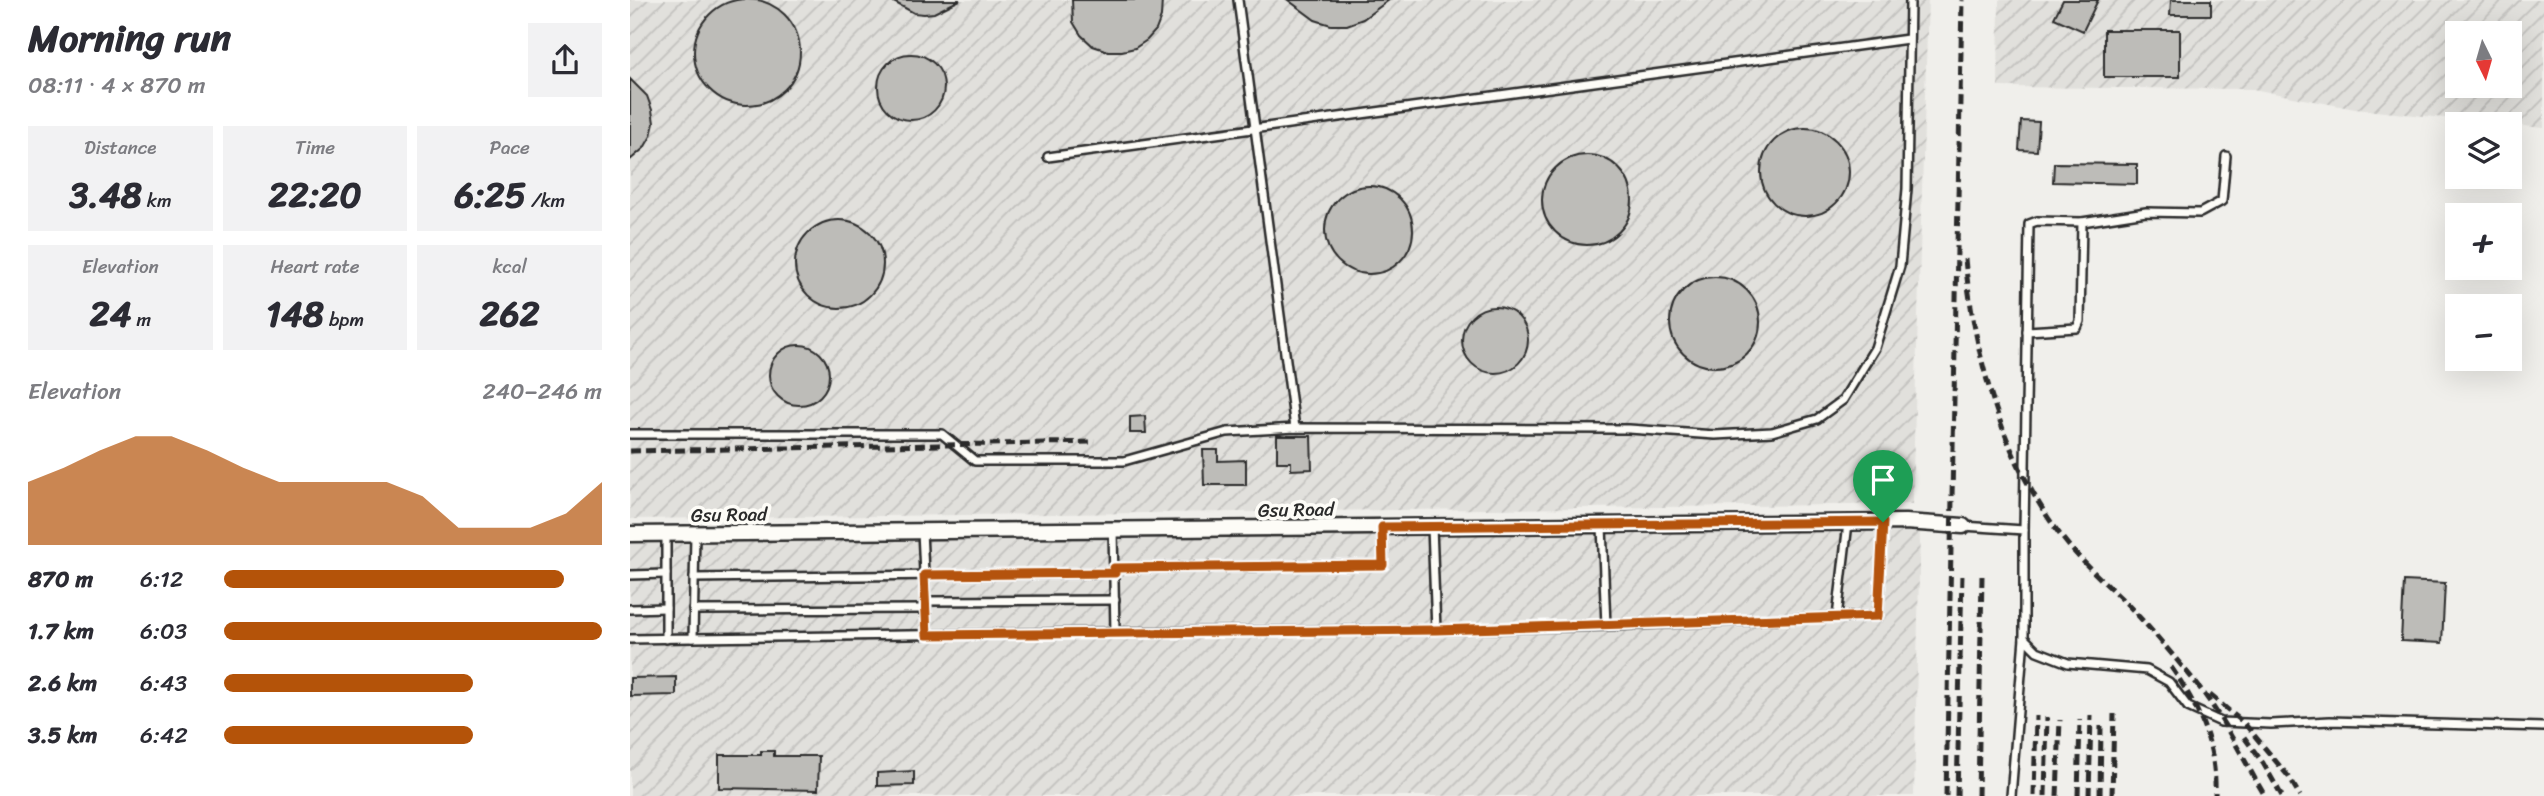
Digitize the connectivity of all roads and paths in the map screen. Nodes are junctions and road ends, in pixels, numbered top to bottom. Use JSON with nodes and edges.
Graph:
{"nodes":[{"id":1,"x":1238,"y":0,"type":"edge"},
{"id":2,"x":1910,"y":0,"type":"edge"},
{"id":3,"x":1908,"y":39,"type":"junction"},
{"id":4,"x":1256,"y":128,"type":"junction"},
{"id":5,"x":2226,"y":156,"type":"dead end"},
{"id":6,"x":1048,"y":157,"type":"dead end"},
{"id":7,"x":2082,"y":222,"type":"junction"},
{"id":8,"x":2027,"y":331,"type":"junction"},
{"id":9,"x":1295,"y":428,"type":"junction"},
{"id":10,"x":630,"y":434,"type":"edge"},
{"id":11,"x":1883,"y":522,"type":"junction"},
{"id":12,"x":1847,"y":523,"type":"junction"},
{"id":13,"x":1602,"y":525,"type":"junction"},
{"id":14,"x":1963,"y":526,"type":"joint"},
{"id":15,"x":1382,"y":527,"type":"junction"},
{"id":16,"x":1432,"y":527,"type":"junction"},
{"id":17,"x":1113,"y":530,"type":"junction"},
{"id":18,"x":2024,"y":530,"type":"junction"},
{"id":19,"x":922,"y":531,"type":"junction"},
{"id":20,"x":630,"y":534,"type":"edge"},
{"id":21,"x":666,"y":534,"type":"junction"},
{"id":22,"x":695,"y":534,"type":"junction"},
{"id":23,"x":1114,"y":570,"type":"junction"},
{"id":24,"x":666,"y":574,"type":"junction"},
{"id":25,"x":630,"y":575,"type":"edge"},
{"id":26,"x":924,"y":575,"type":"junction"},
{"id":27,"x":694,"y":578,"type":"junction"},
{"id":28,"x":1115,"y":600,"type":"junction"},
{"id":29,"x":925,"y":605,"type":"junction"},
{"id":30,"x":666,"y":608,"type":"junction"},
{"id":31,"x":630,"y":609,"type":"edge"},
{"id":32,"x":693,"y":610,"type":"junction"},
{"id":33,"x":1837,"y":617,"type":"junction"},
{"id":34,"x":1606,"y":626,"type":"junction"},
{"id":35,"x":1436,"y":630,"type":"junction"},
{"id":36,"x":1117,"y":632,"type":"junction"},
{"id":37,"x":927,"y":635,"type":"junction"},
{"id":38,"x":693,"y":638,"type":"junction"},
{"id":39,"x":2024,"y":638,"type":"junction"},
{"id":40,"x":630,"y":639,"type":"edge"},
{"id":41,"x":666,"y":639,"type":"junction"},
{"id":42,"x":2544,"y":727,"type":"edge"},
{"id":43,"x":2011,"y":796,"type":"edge"}],
"edges":[{"from":1,"to":4,"type":"lane"},
{"from":2,"to":3,"type":"lane"},
{"from":3,"to":4,"type":"lane"},
{"from":3,"to":9,"type":"lane"},
{"from":4,"to":6,"type":"lane"},
{"from":4,"to":9,"type":"lane"},
{"from":5,"to":7,"type":"lane"},
{"from":7,"to":8,"type":"lane"},
{"from":7,"to":8,"type":"lane"},
{"from":8,"to":18,"type":"lane"},
{"from":9,"to":10,"type":"lane"},
{"from":11,"to":12,"type":"street","name":"Gsu Road"},
{"from":11,"to":14,"type":"street","name":"Gsu Road"},
{"from":11,"to":33,"type":"lane"},
{"from":12,"to":13,"type":"street","name":"Gsu Road"},
{"from":12,"to":33,"type":"lane"},
{"from":13,"to":16,"type":"street","name":"Gsu Road"},
{"from":13,"to":34,"type":"lane"},
{"from":14,"to":18,"type":"lane"},
{"from":15,"to":16,"type":"street","name":"Gsu Road"},
{"from":15,"to":17,"type":"street","name":"Gsu Road"},
{"from":15,"to":23,"type":"lane"},
{"from":16,"to":35,"type":"lane"},
{"from":17,"to":19,"type":"street","name":"Gsu Road"},
{"from":17,"to":23,"type":"lane"},
{"from":18,"to":39,"type":"lane"},
{"from":19,"to":22,"type":"street","name":"Gsu Road"},
{"from":19,"to":26,"type":"lane"},
{"from":20,"to":21,"type":"street","name":"Gsu Road"},
{"from":21,"to":22,"type":"street","name":"Gsu Road"},
{"from":21,"to":24,"type":"lane"},
{"from":22,"to":27,"type":"lane"},
{"from":23,"to":26,"type":"lane"},
{"from":23,"to":28,"type":"lane"},
{"from":24,"to":25,"type":"lane"},
{"from":24,"to":30,"type":"lane"},
{"from":26,"to":27,"type":"lane"},
{"from":26,"to":29,"type":"lane"},
{"from":27,"to":32,"type":"lane"},
{"from":28,"to":29,"type":"lane"},
{"from":28,"to":36,"type":"lane"},
{"from":29,"to":32,"type":"lane"},
{"from":29,"to":37,"type":"lane"},
{"from":30,"to":31,"type":"lane"},
{"from":30,"to":41,"type":"lane"},
{"from":32,"to":38,"type":"lane"},
{"from":33,"to":34,"type":"lane"},
{"from":34,"to":35,"type":"lane"},
{"from":35,"to":36,"type":"lane"},
{"from":36,"to":37,"type":"lane"},
{"from":37,"to":38,"type":"lane"},
{"from":38,"to":41,"type":"lane"},
{"from":39,"to":42,"type":"lane"},
{"from":39,"to":43,"type":"lane"},
{"from":40,"to":41,"type":"lane"}]}
